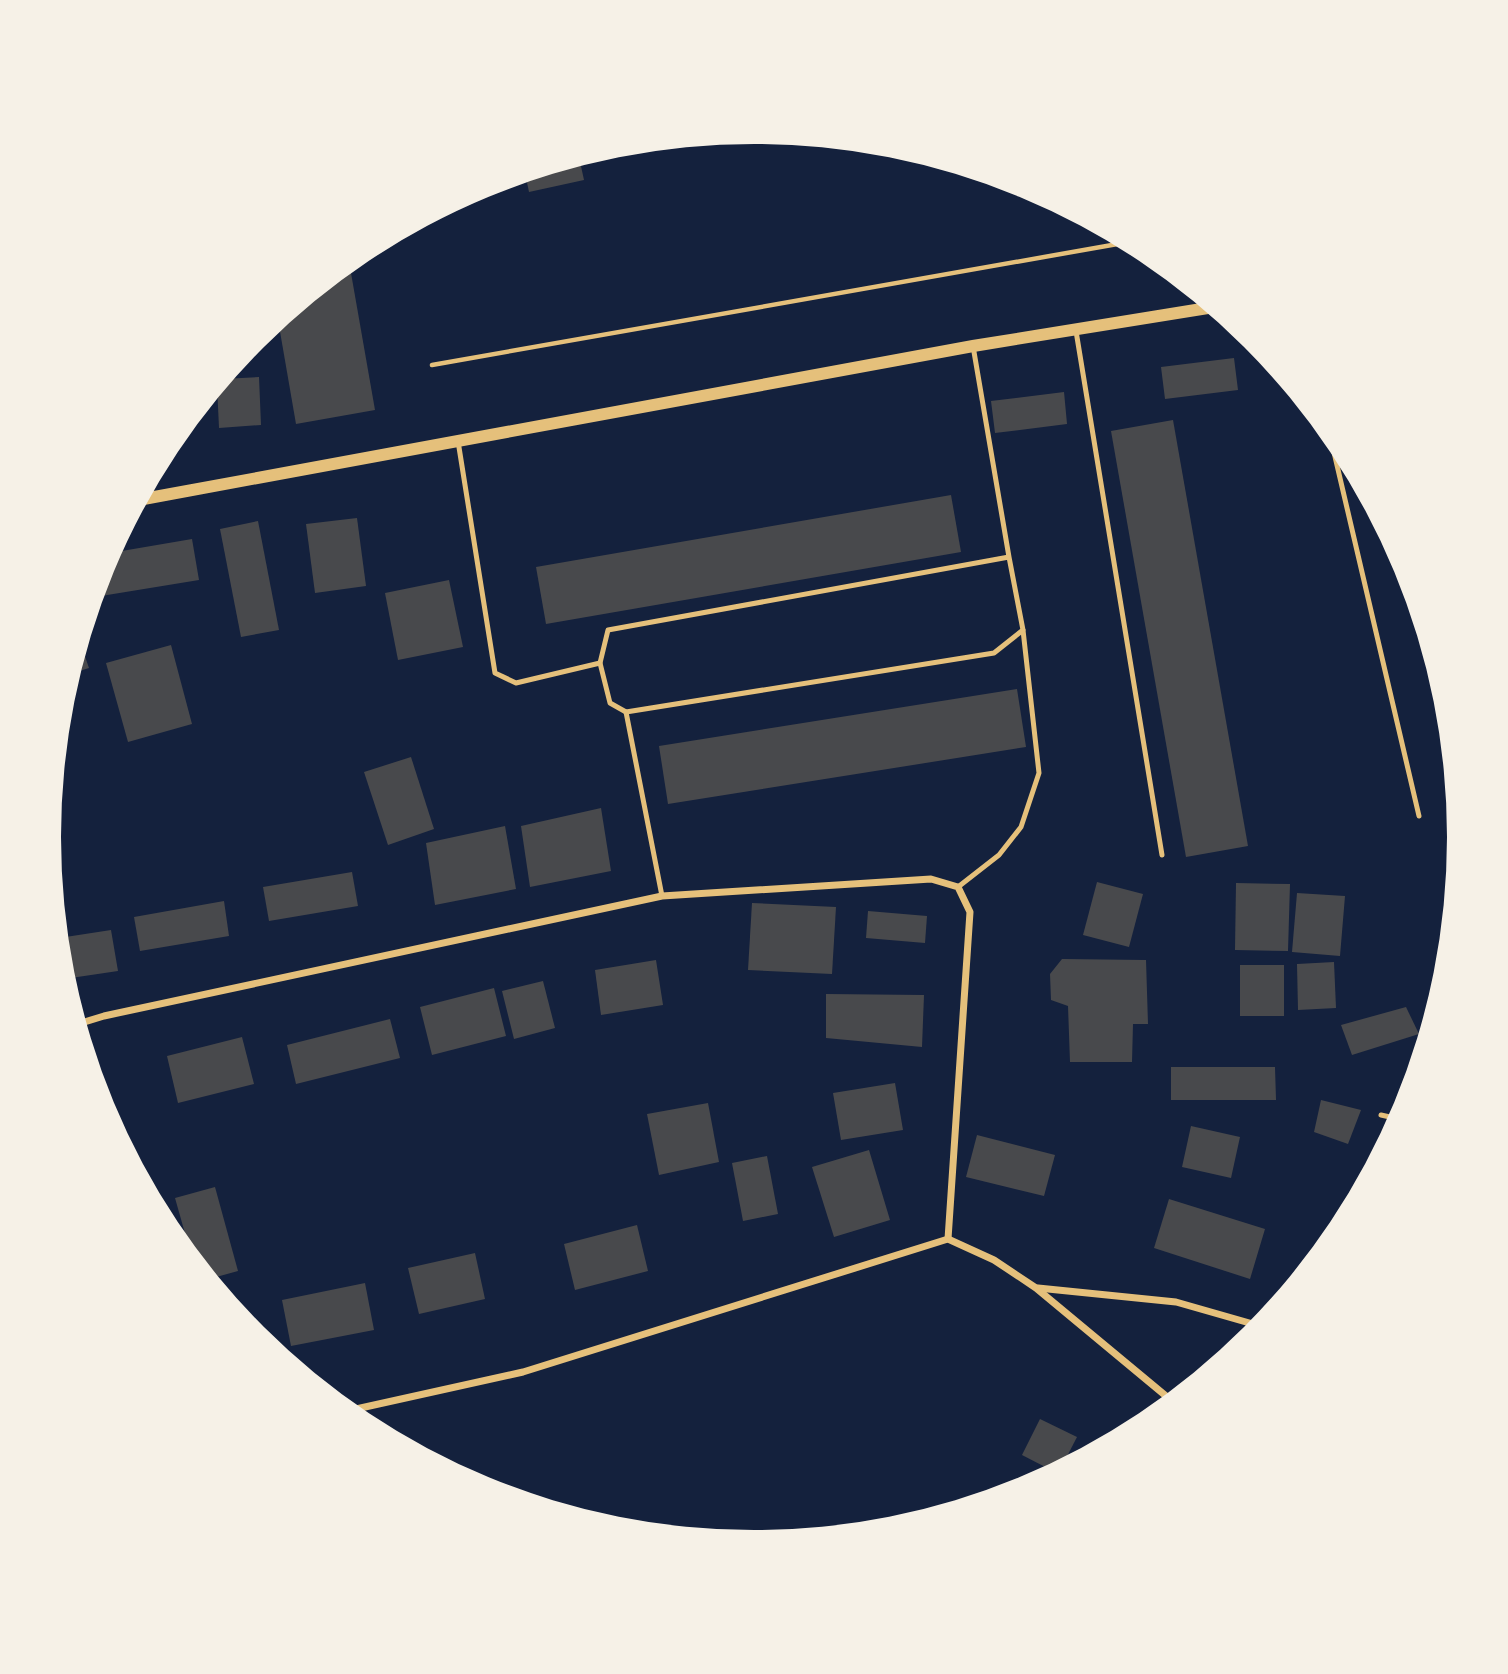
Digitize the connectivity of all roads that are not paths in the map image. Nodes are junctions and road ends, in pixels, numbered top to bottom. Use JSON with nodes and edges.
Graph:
{"nodes":[{"id":1,"x":1203,"y":309,"type":"edge"},
{"id":2,"x":1076,"y":331,"type":"junction"},
{"id":3,"x":973,"y":346,"type":"junction"},
{"id":4,"x":458,"y":441,"type":"junction"},
{"id":5,"x":1336,"y":462,"type":"edge"},
{"id":6,"x":150,"y":498,"type":"edge"},
{"id":7,"x":1009,"y":557,"type":"junction"},
{"id":8,"x":1023,"y":630,"type":"junction"},
{"id":9,"x":600,"y":663,"type":"junction"},
{"id":10,"x":626,"y":712,"type":"junction"},
{"id":11,"x":1419,"y":816,"type":"dead end"},
{"id":12,"x":1162,"y":855,"type":"dead end"},
{"id":13,"x":958,"y":887,"type":"junction"},
{"id":14,"x":662,"y":896,"type":"junction"},
{"id":15,"x":87,"y":1021,"type":"edge"},
{"id":16,"x":1381,"y":1115,"type":"dead end"},
{"id":17,"x":1387,"y":1116,"type":"edge"},
{"id":18,"x":948,"y":1238,"type":"junction"},
{"id":19,"x":1036,"y":1288,"type":"junction"},
{"id":20,"x":1248,"y":1323,"type":"edge"},
{"id":21,"x":1165,"y":1395,"type":"edge"},
{"id":22,"x":362,"y":1408,"type":"edge"}],
"edges":[{"from":1,"to":2,"type":"street"},
{"from":2,"to":3,"type":"street"},
{"from":2,"to":12,"type":"lane"},
{"from":3,"to":4,"type":"street"},
{"from":3,"to":7,"type":"lane"},
{"from":4,"to":6,"type":"street"},
{"from":4,"to":9,"type":"lane"},
{"from":5,"to":11,"type":"lane"},
{"from":7,"to":8,"type":"lane"},
{"from":7,"to":9,"type":"lane"},
{"from":8,"to":10,"type":"lane"},
{"from":8,"to":13,"type":"lane"},
{"from":9,"to":10,"type":"lane"},
{"from":10,"to":14,"type":"lane"},
{"from":13,"to":14,"type":"street"},
{"from":13,"to":18,"type":"street"},
{"from":14,"to":15,"type":"street"},
{"from":16,"to":17,"type":"lane"},
{"from":18,"to":19,"type":"street"},
{"from":18,"to":22,"type":"street"},
{"from":19,"to":20,"type":"street"},
{"from":19,"to":21,"type":"street"}]}
